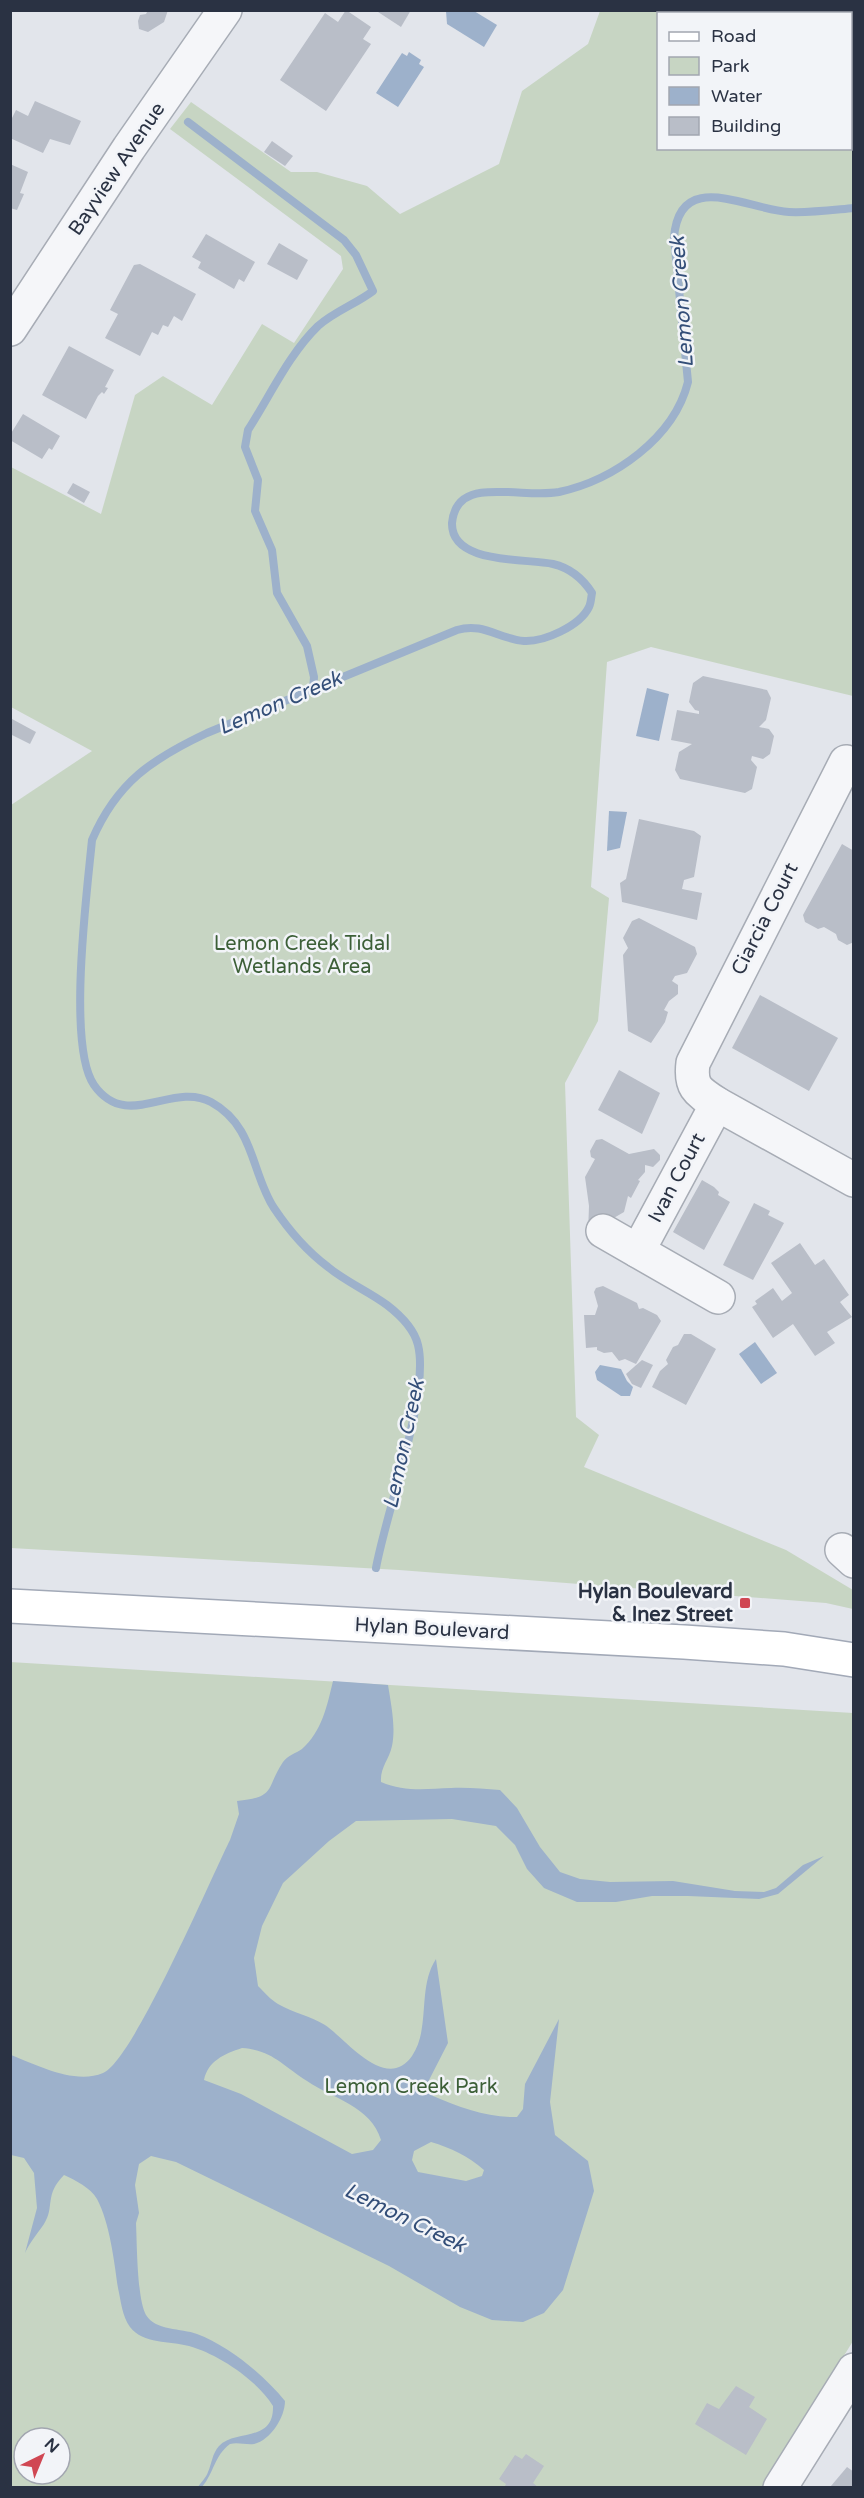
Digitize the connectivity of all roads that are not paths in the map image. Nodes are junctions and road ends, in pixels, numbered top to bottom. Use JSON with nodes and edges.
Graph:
{"nodes":[{"id":1,"x":225,"y":10,"type":"edge"},
{"id":2,"x":10,"y":329,"type":"edge"},
{"id":3,"x":846,"y":762,"type":"dead end"},
{"id":4,"x":717,"y":1104,"type":"junction"},
{"id":5,"x":854,"y":1180,"type":"edge"},
{"id":6,"x":603,"y":1231,"type":"dead end"},
{"id":7,"x":638,"y":1251,"type":"junction"},
{"id":8,"x":718,"y":1297,"type":"dead end"},
{"id":9,"x":10,"y":1606,"type":"edge"},
{"id":10,"x":854,"y":1660,"type":"edge"},
{"id":11,"x":854,"y":2370,"type":"edge"},
{"id":12,"x":780,"y":2487,"type":"edge"}],
"edges":[{"from":1,"to":2,"type":"street","name":"Bayview Avenue"},
{"from":3,"to":4,"type":"street","name":"Ciarcia Court"},
{"from":4,"to":5,"type":"street"},
{"from":4,"to":7,"type":"street","name":"Ivan Court"},
{"from":6,"to":7,"type":"street"},
{"from":7,"to":8,"type":"street"},
{"from":9,"to":10,"type":"main road","name":"Hylan Boulevard"},
{"from":11,"to":12,"type":"street"}]}
